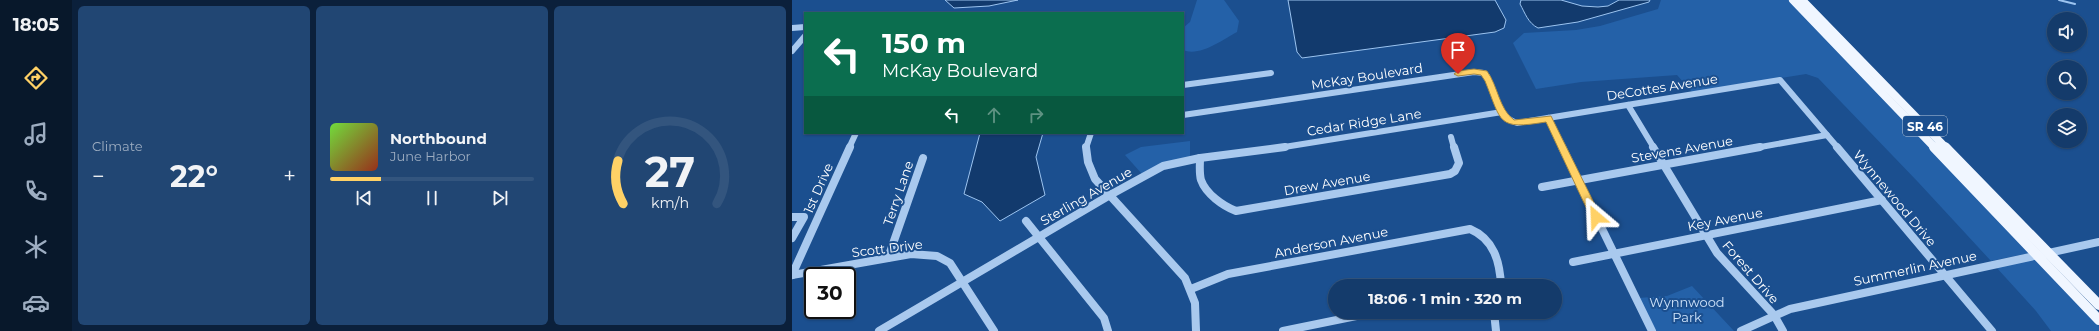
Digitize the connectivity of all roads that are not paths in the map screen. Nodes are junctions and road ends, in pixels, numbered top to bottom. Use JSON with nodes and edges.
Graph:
{"nodes":[{"id":1,"x":1793,"y":0,"type":"edge"},
{"id":2,"x":1802,"y":0,"type":"edge"},
{"id":3,"x":804,"y":26,"type":"edge"},
{"id":4,"x":792,"y":28,"type":"edge"},
{"id":5,"x":804,"y":37,"type":"edge"},
{"id":6,"x":792,"y":51,"type":"edge"},
{"id":7,"x":1271,"y":72,"type":"dead end"},
{"id":8,"x":1780,"y":80,"type":"joint"},
{"id":9,"x":1184,"y":85,"type":"edge"},
{"id":10,"x":1628,"y":105,"type":"junction"},
{"id":11,"x":1502,"y":112,"type":"junction"},
{"id":12,"x":1184,"y":115,"type":"edge"},
{"id":13,"x":1548,"y":118,"type":"junction"},
{"id":14,"x":856,"y":134,"type":"edge"},
{"id":15,"x":1091,"y":134,"type":"edge"},
{"id":16,"x":1827,"y":135,"type":"junction"},
{"id":17,"x":1452,"y":137,"type":"dead end"},
{"id":18,"x":1230,"y":154,"type":"joint"},
{"id":19,"x":923,"y":158,"type":"dead end"},
{"id":20,"x":1200,"y":158,"type":"junction"},
{"id":21,"x":1663,"y":164,"type":"junction"},
{"id":22,"x":1578,"y":180,"type":"junction"},
{"id":23,"x":1542,"y":187,"type":"dead end"},
{"id":24,"x":1110,"y":195,"type":"junction"},
{"id":25,"x":1882,"y":200,"type":"junction"},
{"id":26,"x":792,"y":217,"type":"edge"},
{"id":27,"x":1026,"y":221,"type":"dead end"},
{"id":28,"x":1706,"y":235,"type":"junction"},
{"id":29,"x":1040,"y":236,"type":"junction"},
{"id":30,"x":792,"y":238,"type":"edge"},
{"id":31,"x":2099,"y":242,"type":"edge"},
{"id":32,"x":2048,"y":252,"type":"junction"},
{"id":33,"x":1614,"y":254,"type":"junction"},
{"id":34,"x":2036,"y":255,"type":"junction"},
{"id":35,"x":888,"y":258,"type":"junction"},
{"id":36,"x":1573,"y":262,"type":"dead end"},
{"id":37,"x":792,"y":275,"type":"edge"},
{"id":38,"x":1944,"y":275,"type":"junction"},
{"id":39,"x":1500,"y":279,"type":"edge"},
{"id":40,"x":962,"y":282,"type":"junction"},
{"id":41,"x":1192,"y":290,"type":"junction"},
{"id":42,"x":2099,"y":305,"type":"edge"},
{"id":43,"x":1774,"y":315,"type":"junction"},
{"id":44,"x":1342,"y":319,"type":"edge"},
{"id":45,"x":1495,"y":319,"type":"edge"},
{"id":46,"x":2099,"y":320,"type":"edge"},
{"id":47,"x":879,"y":331,"type":"edge"},
{"id":48,"x":994,"y":331,"type":"edge"},
{"id":49,"x":1108,"y":331,"type":"edge"},
{"id":50,"x":1196,"y":331,"type":"edge"},
{"id":51,"x":1283,"y":331,"type":"edge"},
{"id":52,"x":1496,"y":331,"type":"edge"},
{"id":53,"x":1652,"y":331,"type":"edge"},
{"id":54,"x":1741,"y":331,"type":"edge"},
{"id":55,"x":1783,"y":331,"type":"edge"},
{"id":56,"x":1992,"y":331,"type":"edge"}],
"edges":[{"from":1,"to":34,"type":"main road","number":"SR 46"},
{"from":2,"to":32,"type":"main road","number":"SR 46"},
{"from":3,"to":4,"type":"street"},
{"from":5,"to":6,"type":"street"},
{"from":7,"to":9,"type":"street"},
{"from":8,"to":10,"type":"street","name":"DeCottes Avenue"},
{"from":8,"to":16,"type":"street","name":"Wynnewood Drive"},
{"from":10,"to":13,"type":"street","name":"DeCottes Avenue"},
{"from":10,"to":21,"type":"street","name":"Forest Drive"},
{"from":11,"to":12,"type":"street","name":"McKay Boulevard"},
{"from":11,"to":13,"type":"street"},
{"from":11,"to":18,"type":"street","name":"Cedar Ridge Lane"},
{"from":13,"to":22,"type":"street"},
{"from":14,"to":37,"type":"street","name":"1st Drive"},
{"from":15,"to":24,"type":"street"},
{"from":16,"to":21,"type":"street","name":"Stevens Avenue"},
{"from":16,"to":25,"type":"street","name":"Wynnewood Drive"},
{"from":17,"to":20,"type":"street","name":"Drew Avenue"},
{"from":18,"to":20,"type":"street","name":"Sterling Avenue"},
{"from":19,"to":35,"type":"street","name":"Terry Lane"},
{"from":20,"to":24,"type":"street","name":"Sterling Avenue"},
{"from":21,"to":22,"type":"street","name":"Stevens Avenue"},
{"from":21,"to":28,"type":"street","name":"Forest Drive"},
{"from":22,"to":23,"type":"street","name":"Stevens Avenue"},
{"from":22,"to":33,"type":"street"},
{"from":24,"to":29,"type":"street","name":"Sterling Avenue"},
{"from":24,"to":41,"type":"street"},
{"from":25,"to":28,"type":"street","name":"Key Avenue"},
{"from":25,"to":38,"type":"street","name":"Wynnewood Drive"},
{"from":26,"to":30,"type":"street"},
{"from":27,"to":29,"type":"street"},
{"from":28,"to":33,"type":"street","name":"Key Avenue"},
{"from":28,"to":43,"type":"street","name":"Forest Drive"},
{"from":29,"to":40,"type":"street","name":"Sterling Avenue"},
{"from":29,"to":49,"type":"street"},
{"from":31,"to":32,"type":"street","name":"Summerlin Avenue"},
{"from":32,"to":34,"type":"street","name":"Summerlin Avenue"},
{"from":32,"to":42,"type":"main road","number":"SR 46"},
{"from":33,"to":36,"type":"street","name":"Key Avenue"},
{"from":33,"to":53,"type":"street"},
{"from":34,"to":38,"type":"street","name":"Summerlin Avenue"},
{"from":34,"to":46,"type":"main road","number":"SR 46"},
{"from":35,"to":37,"type":"street","name":"Scott Drive"},
{"from":35,"to":40,"type":"street","name":"Scott Drive"},
{"from":38,"to":43,"type":"street","name":"Summerlin Avenue"},
{"from":38,"to":56,"type":"street","name":"Wynnewood Drive"},
{"from":39,"to":41,"type":"street","name":"Anderson Avenue"},
{"from":40,"to":47,"type":"street","name":"Sterling Avenue"},
{"from":40,"to":48,"type":"street","name":"Scott Drive"},
{"from":41,"to":50,"type":"street"},
{"from":43,"to":54,"type":"street","name":"Summerlin Avenue"},
{"from":43,"to":55,"type":"street","name":"Forest Drive"},
{"from":44,"to":51,"type":"street"},
{"from":45,"to":52,"type":"street"}]}
